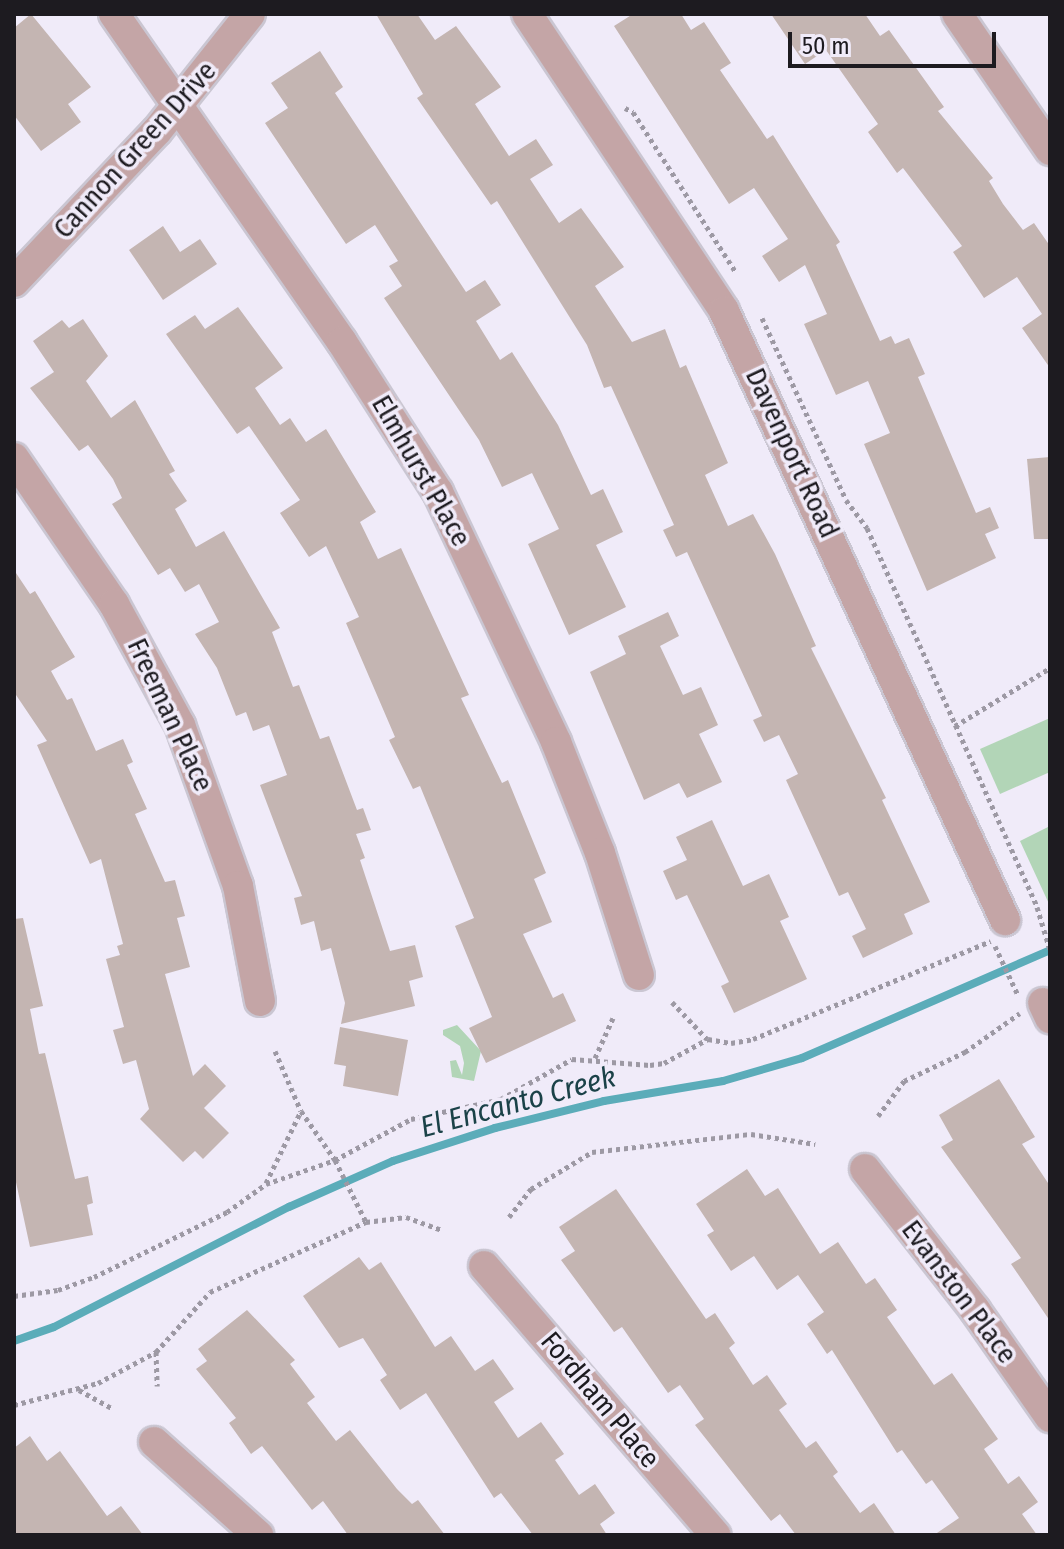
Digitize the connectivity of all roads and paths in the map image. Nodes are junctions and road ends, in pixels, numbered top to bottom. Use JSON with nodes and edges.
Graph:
{"nodes":[{"id":1,"x":114,"y":14,"type":"edge"},
{"id":2,"x":250,"y":14,"type":"edge"},
{"id":3,"x":527,"y":14,"type":"edge"},
{"id":4,"x":957,"y":14,"type":"edge"},
{"id":5,"x":179,"y":105,"type":"junction"},
{"id":6,"x":1050,"y":150,"type":"edge"},
{"id":7,"x":14,"y":282,"type":"edge"},
{"id":8,"x":14,"y":458,"type":"edge"},
{"id":9,"x":1049,"y":671,"type":"edge"},
{"id":10,"x":955,"y":726,"type":"dead end"},
{"id":11,"x":1005,"y":920,"type":"dead end"},
{"id":12,"x":983,"y":945,"type":"dead end"},
{"id":13,"x":1003,"y":962,"type":"dead end"},
{"id":14,"x":1007,"y":971,"type":"dead end"},
{"id":15,"x":639,"y":975,"type":"dead end"},
{"id":16,"x":260,"y":1001,"type":"dead end"},
{"id":17,"x":672,"y":1002,"type":"dead end"},
{"id":18,"x":1015,"y":1016,"type":"dead end"},
{"id":19,"x":613,"y":1018,"type":"dead end"},
{"id":20,"x":708,"y":1039,"type":"junction"},
{"id":21,"x":275,"y":1051,"type":"dead end"},
{"id":22,"x":595,"y":1058,"type":"junction"},
{"id":23,"x":301,"y":1111,"type":"junction"},
{"id":24,"x":878,"y":1116,"type":"dead end"},
{"id":25,"x":815,"y":1144,"type":"dead end"},
{"id":26,"x":335,"y":1160,"type":"junction"},
{"id":27,"x":865,"y":1169,"type":"dead end"},
{"id":28,"x":266,"y":1184,"type":"junction"},
{"id":29,"x":509,"y":1217,"type":"dead end"},
{"id":30,"x":366,"y":1222,"type":"junction"},
{"id":31,"x":441,"y":1230,"type":"dead end"},
{"id":32,"x":484,"y":1266,"type":"dead end"},
{"id":33,"x":14,"y":1296,"type":"edge"},
{"id":34,"x":156,"y":1352,"type":"junction"},
{"id":35,"x":157,"y":1386,"type":"dead end"},
{"id":36,"x":78,"y":1390,"type":"junction"},
{"id":37,"x":14,"y":1405,"type":"edge"},
{"id":38,"x":112,"y":1408,"type":"dead end"},
{"id":39,"x":1050,"y":1417,"type":"edge"},
{"id":40,"x":154,"y":1442,"type":"dead end"},
{"id":41,"x":258,"y":1535,"type":"edge"},
{"id":42,"x":715,"y":1535,"type":"edge"}],
"edges":[{"from":1,"to":5,"type":"street","name":"Elmhurst Place"},
{"from":2,"to":5,"type":"street","name":"Cannon Green Drive"},
{"from":3,"to":11,"type":"street","name":"Davenport Road"},
{"from":4,"to":6,"type":"street"},
{"from":5,"to":7,"type":"street","name":"Cannon Green Drive"},
{"from":5,"to":15,"type":"street","name":"Elmhurst Place"},
{"from":8,"to":16,"type":"street","name":"Freeman Place"},
{"from":9,"to":10,"type":"path"},
{"from":12,"to":20,"type":"path"},
{"from":13,"to":14,"type":"path"},
{"from":17,"to":20,"type":"path"},
{"from":18,"to":24,"type":"path"},
{"from":19,"to":22,"type":"path"},
{"from":20,"to":22,"type":"path"},
{"from":21,"to":23,"type":"path"},
{"from":22,"to":26,"type":"path"},
{"from":23,"to":26,"type":"path"},
{"from":23,"to":28,"type":"path"},
{"from":25,"to":29,"type":"path"},
{"from":26,"to":28,"type":"path"},
{"from":26,"to":30,"type":"path"},
{"from":27,"to":39,"type":"street","name":"Evanston Place"},
{"from":28,"to":33,"type":"path"},
{"from":30,"to":31,"type":"path"},
{"from":30,"to":34,"type":"path"},
{"from":32,"to":42,"type":"street","name":"Fordham Place"},
{"from":34,"to":35,"type":"path"},
{"from":34,"to":36,"type":"path"},
{"from":36,"to":37,"type":"path"},
{"from":36,"to":38,"type":"path"},
{"from":40,"to":41,"type":"street"}]}
